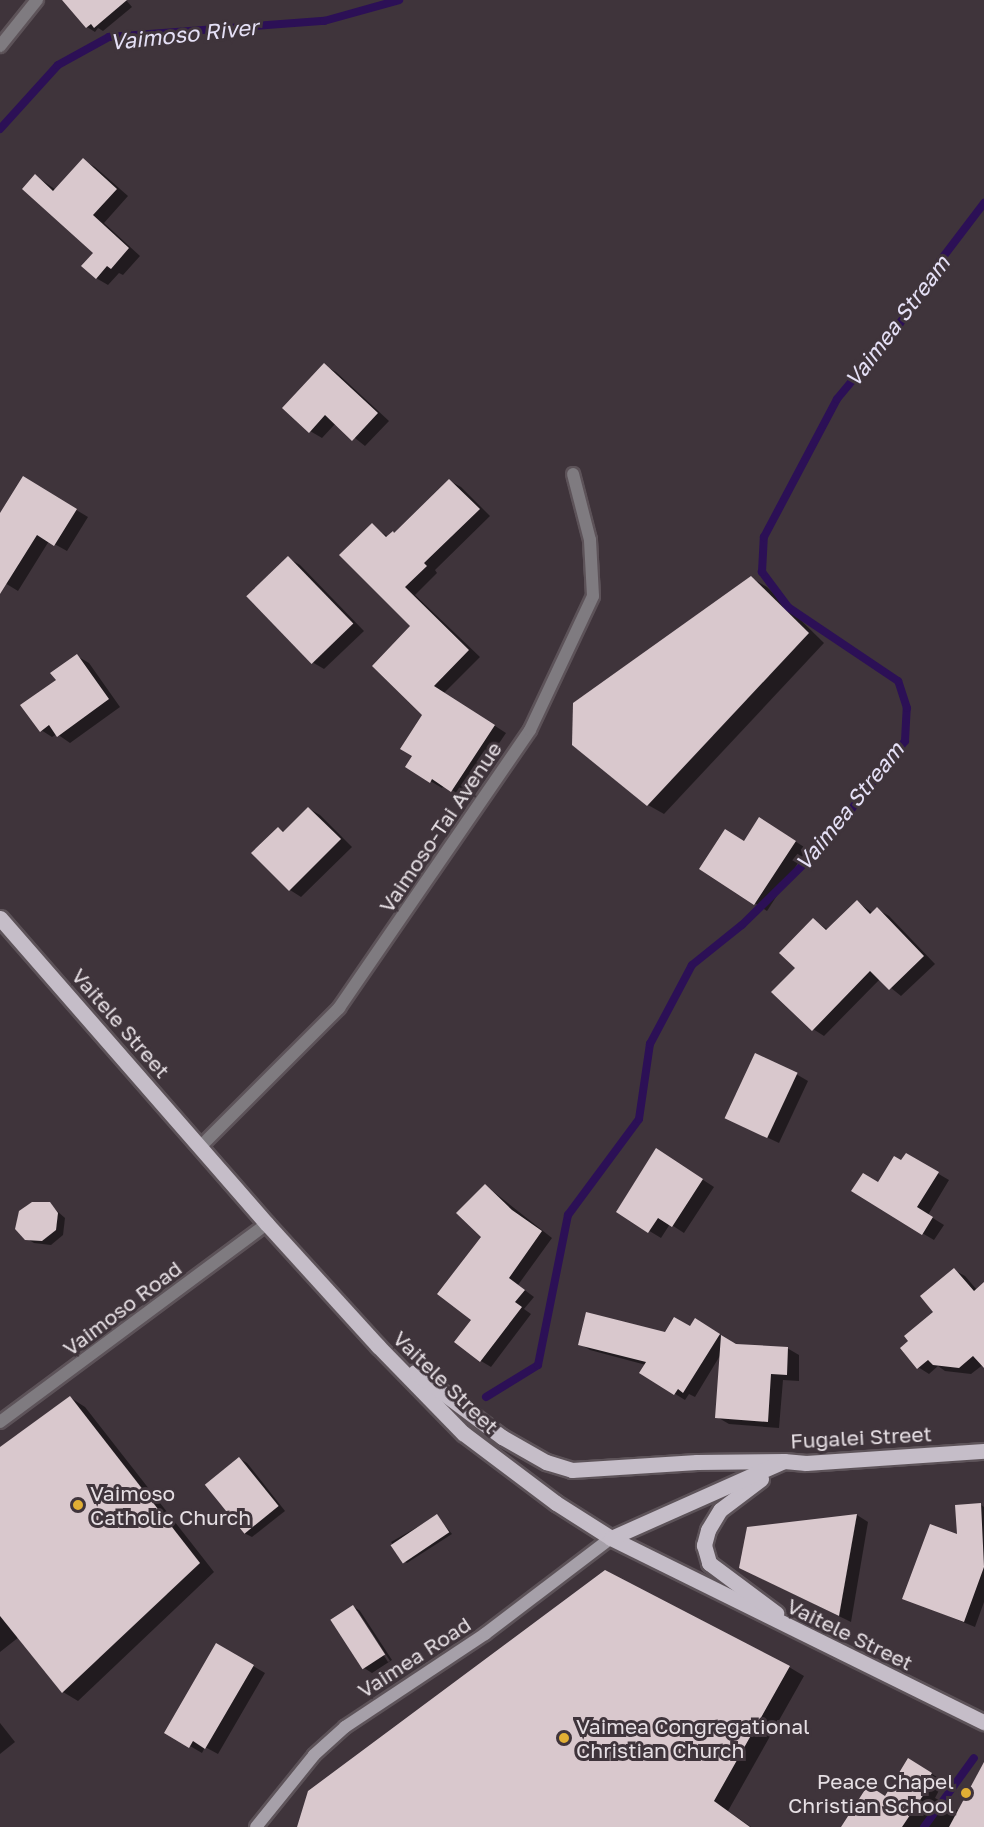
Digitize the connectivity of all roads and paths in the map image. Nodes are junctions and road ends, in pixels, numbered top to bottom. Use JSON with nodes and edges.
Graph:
{"nodes":[{"id":1,"x":37,"y":0,"type":"edge"},
{"id":2,"x":0,"y":46,"type":"edge"},
{"id":3,"x":573,"y":474,"type":"dead end"},
{"id":4,"x":0,"y":918,"type":"edge"},
{"id":5,"x":200,"y":1147,"type":"junction"},
{"id":6,"x":267,"y":1224,"type":"junction"},
{"id":7,"x":378,"y":1346,"type":"junction"},
{"id":8,"x":0,"y":1422,"type":"edge"},
{"id":9,"x":984,"y":1451,"type":"edge"},
{"id":10,"x":784,"y":1461,"type":"junction"},
{"id":11,"x":611,"y":1538,"type":"junction"},
{"id":12,"x":807,"y":1637,"type":"junction"},
{"id":13,"x":984,"y":1722,"type":"edge"},
{"id":14,"x":256,"y":1827,"type":"edge"}],
"edges":[{"from":1,"to":2,"type":"street"},
{"from":3,"to":5,"type":"street","name":"Vaimoso-Tai Avenue"},
{"from":4,"to":5,"type":"main road","name":"Vaitele Street"},
{"from":5,"to":6,"type":"main road","name":"Vaitele Street"},
{"from":6,"to":7,"type":"main road","name":"Vaitele Street"},
{"from":6,"to":8,"type":"street","name":"Vaimoso Road"},
{"from":7,"to":10,"type":"main road"},
{"from":7,"to":11,"type":"main road","name":"Vaitele Street"},
{"from":9,"to":10,"type":"main road","name":"Fugalei Street"},
{"from":10,"to":11,"type":"main road","name":"Fugalei Street"},
{"from":10,"to":12,"type":"main road"},
{"from":11,"to":12,"type":"main road","name":"Vaitele Street"},
{"from":11,"to":14,"type":"street","name":"Vaimea Road"},
{"from":12,"to":13,"type":"main road","name":"Vaitele Street"}]}
